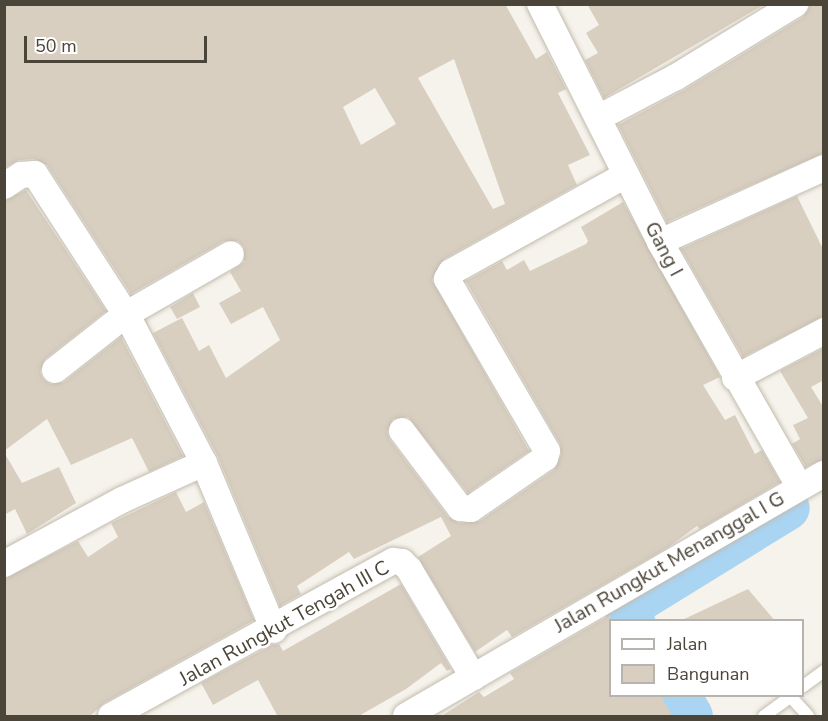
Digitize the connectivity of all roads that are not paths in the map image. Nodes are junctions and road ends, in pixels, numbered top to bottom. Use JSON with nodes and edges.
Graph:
{"nodes":[{"id":1,"x":540,"y":4,"type":"edge"},
{"id":2,"x":795,"y":4,"type":"edge"},
{"id":3,"x":598,"y":118,"type":"junction"},
{"id":4,"x":824,"y":168,"type":"edge"},
{"id":5,"x":626,"y":175,"type":"junction"},
{"id":6,"x":5,"y":186,"type":"edge"},
{"id":7,"x":660,"y":242,"type":"junction"},
{"id":8,"x":231,"y":254,"type":"dead end"},
{"id":9,"x":125,"y":315,"type":"junction"},
{"id":10,"x":824,"y":331,"type":"edge"},
{"id":11,"x":55,"y":370,"type":"dead end"},
{"id":12,"x":735,"y":378,"type":"junction"},
{"id":13,"x":402,"y":432,"type":"dead end"},
{"id":14,"x":204,"y":463,"type":"junction"},
{"id":15,"x":824,"y":474,"type":"edge"},
{"id":16,"x":800,"y":487,"type":"junction"},
{"id":17,"x":4,"y":564,"type":"edge"},
{"id":18,"x":274,"y":630,"type":"junction"},
{"id":19,"x":824,"y":671,"type":"edge"},
{"id":20,"x":473,"y":677,"type":"junction"},
{"id":21,"x":804,"y":686,"type":"edge"},
{"id":22,"x":790,"y":697,"type":"edge"},
{"id":23,"x":792,"y":697,"type":"edge"},
{"id":24,"x":111,"y":717,"type":"edge"},
{"id":25,"x":406,"y":717,"type":"edge"},
{"id":26,"x":764,"y":717,"type":"edge"},
{"id":27,"x":808,"y":717,"type":"edge"}],
"edges":[{"from":1,"to":3,"type":"street","name":"Gang I"},
{"from":2,"to":3,"type":"street"},
{"from":3,"to":5,"type":"street","name":"Gang I"},
{"from":4,"to":7,"type":"street"},
{"from":5,"to":7,"type":"street","name":"Gang I"},
{"from":5,"to":13,"type":"street"},
{"from":6,"to":9,"type":"street"},
{"from":7,"to":12,"type":"street","name":"Gang I"},
{"from":8,"to":9,"type":"street"},
{"from":9,"to":11,"type":"street"},
{"from":9,"to":14,"type":"street"},
{"from":10,"to":12,"type":"street"},
{"from":12,"to":16,"type":"street","name":"Gang I"},
{"from":14,"to":17,"type":"street"},
{"from":14,"to":18,"type":"street"},
{"from":15,"to":16,"type":"street","name":"Jalan Rungkut Menanggal I G"},
{"from":16,"to":20,"type":"street","name":"Jalan Rungkut Menanggal I G"},
{"from":18,"to":20,"type":"street","name":"Jalan Rungkut Tengah III C"},
{"from":18,"to":24,"type":"street","name":"Jalan Rungkut Tengah III C"},
{"from":19,"to":21,"type":"lane"},
{"from":20,"to":25,"type":"street","name":"Jalan Rungkut Menanggal I G"},
{"from":22,"to":26,"type":"lane"},
{"from":23,"to":27,"type":"lane"}]}
